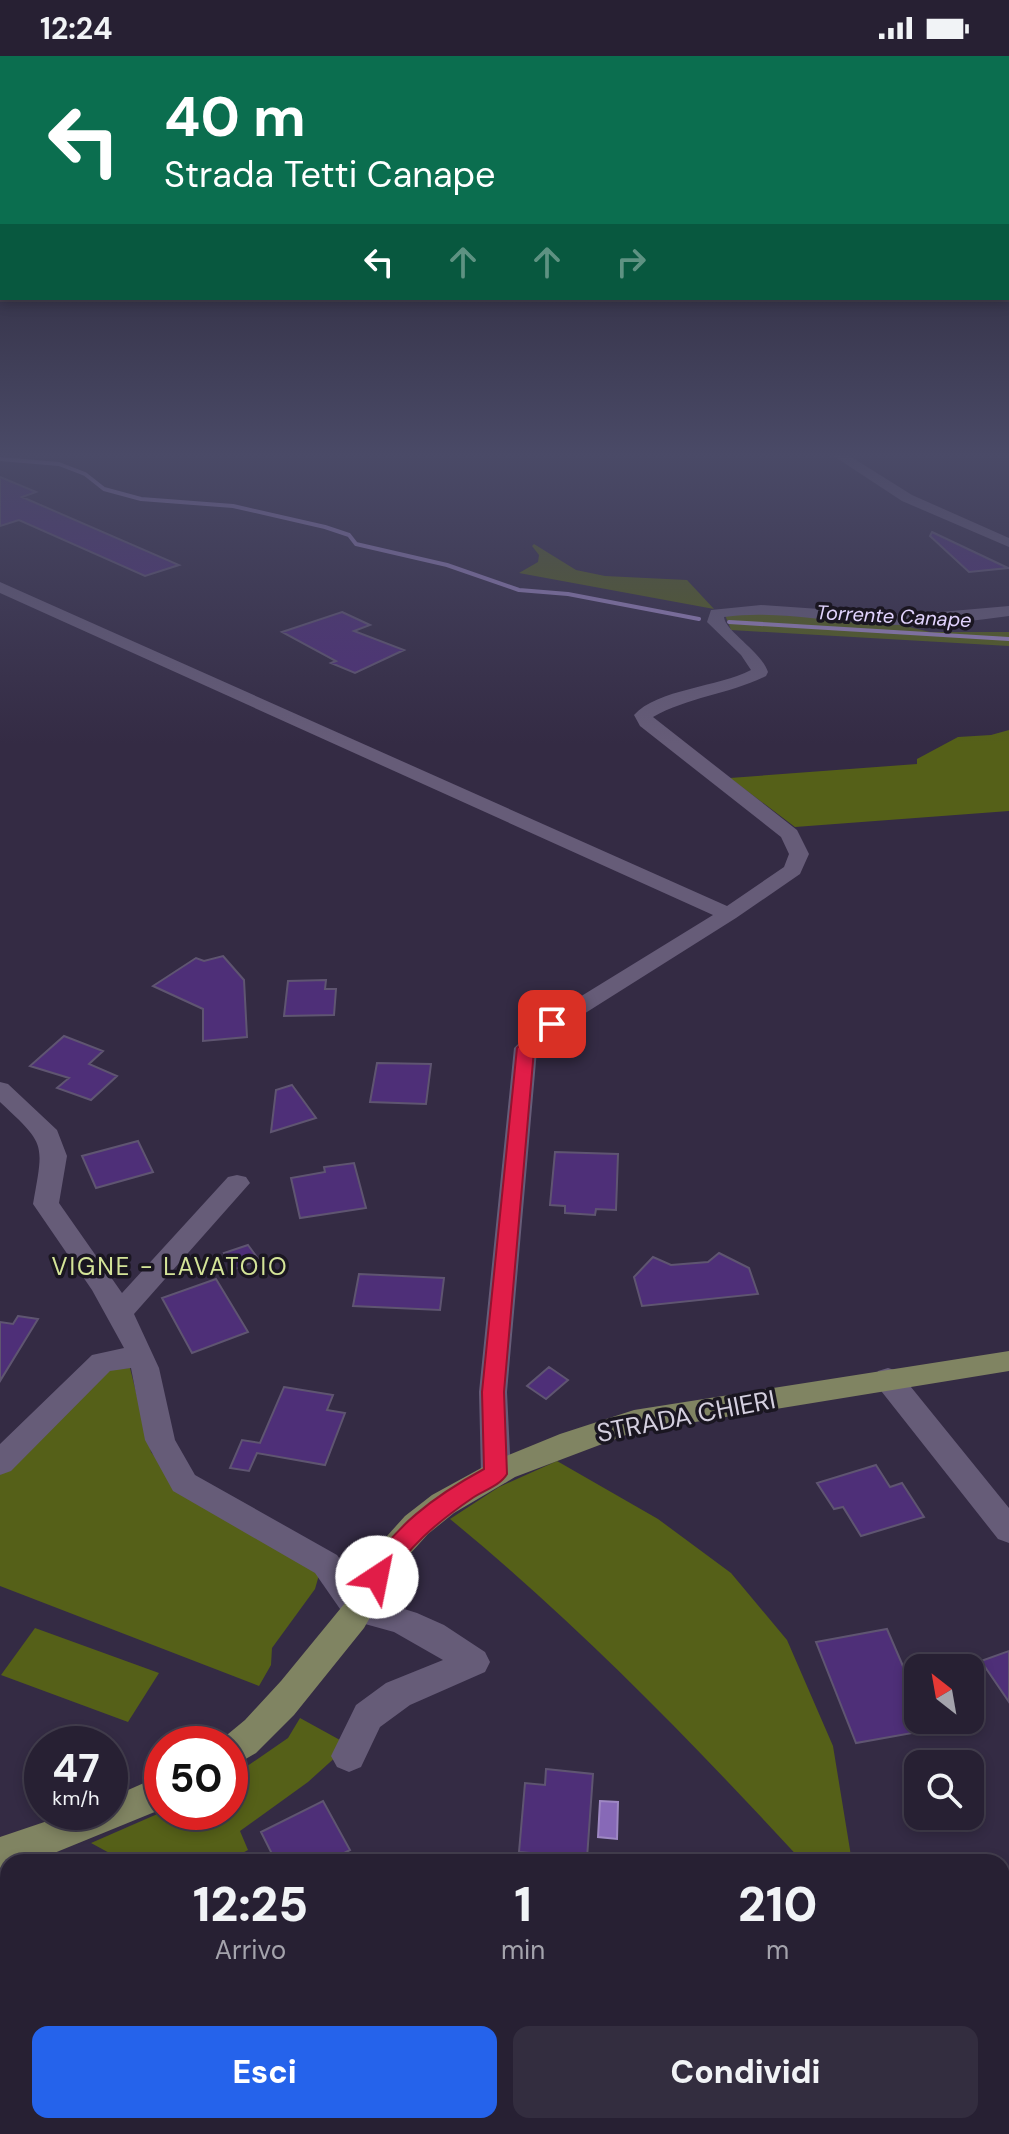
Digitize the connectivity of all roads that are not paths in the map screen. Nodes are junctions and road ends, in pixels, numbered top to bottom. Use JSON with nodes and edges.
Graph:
{"nodes":[{"id":1,"x":0,"y":587,"type":"edge"},
{"id":2,"x":1009,"y":611,"type":"edge"},
{"id":3,"x":729,"y":914,"type":"junction"},
{"id":4,"x":0,"y":1089,"type":"edge"},
{"id":5,"x":237,"y":1183,"type":"dead end"},
{"id":6,"x":119,"y":1313,"type":"junction"},
{"id":7,"x":139,"y":1356,"type":"junction"},
{"id":8,"x":1009,"y":1361,"type":"edge"},
{"id":9,"x":888,"y":1379,"type":"junction"},
{"id":10,"x":0,"y":1463,"type":"edge"},
{"id":11,"x":496,"y":1474,"type":"junction"},
{"id":12,"x":1009,"y":1530,"type":"edge"},
{"id":13,"x":359,"y":1609,"type":"junction"},
{"id":14,"x":248,"y":1736,"type":"edge"},
{"id":15,"x":349,"y":1756,"type":"dead end"},
{"id":16,"x":144,"y":1799,"type":"edge"},
{"id":17,"x":0,"y":1854,"type":"edge"}],
"edges":[{"from":1,"to":3,"type":"street"},
{"from":2,"to":3,"type":"street"},
{"from":3,"to":11,"type":"street"},
{"from":4,"to":6,"type":"street"},
{"from":5,"to":6,"type":"street"},
{"from":6,"to":7,"type":"street"},
{"from":7,"to":10,"type":"street"},
{"from":7,"to":13,"type":"street"},
{"from":8,"to":9,"type":"main road","name":"STRADA CHIERI"},
{"from":9,"to":11,"type":"main road","name":"STRADA CHIERI"},
{"from":9,"to":12,"type":"street"},
{"from":11,"to":13,"type":"main road","name":"STRADA CHIERI"},
{"from":13,"to":14,"type":"main road","name":"STRADA CHIERI"},
{"from":13,"to":15,"type":"street"},
{"from":16,"to":17,"type":"main road"}]}
